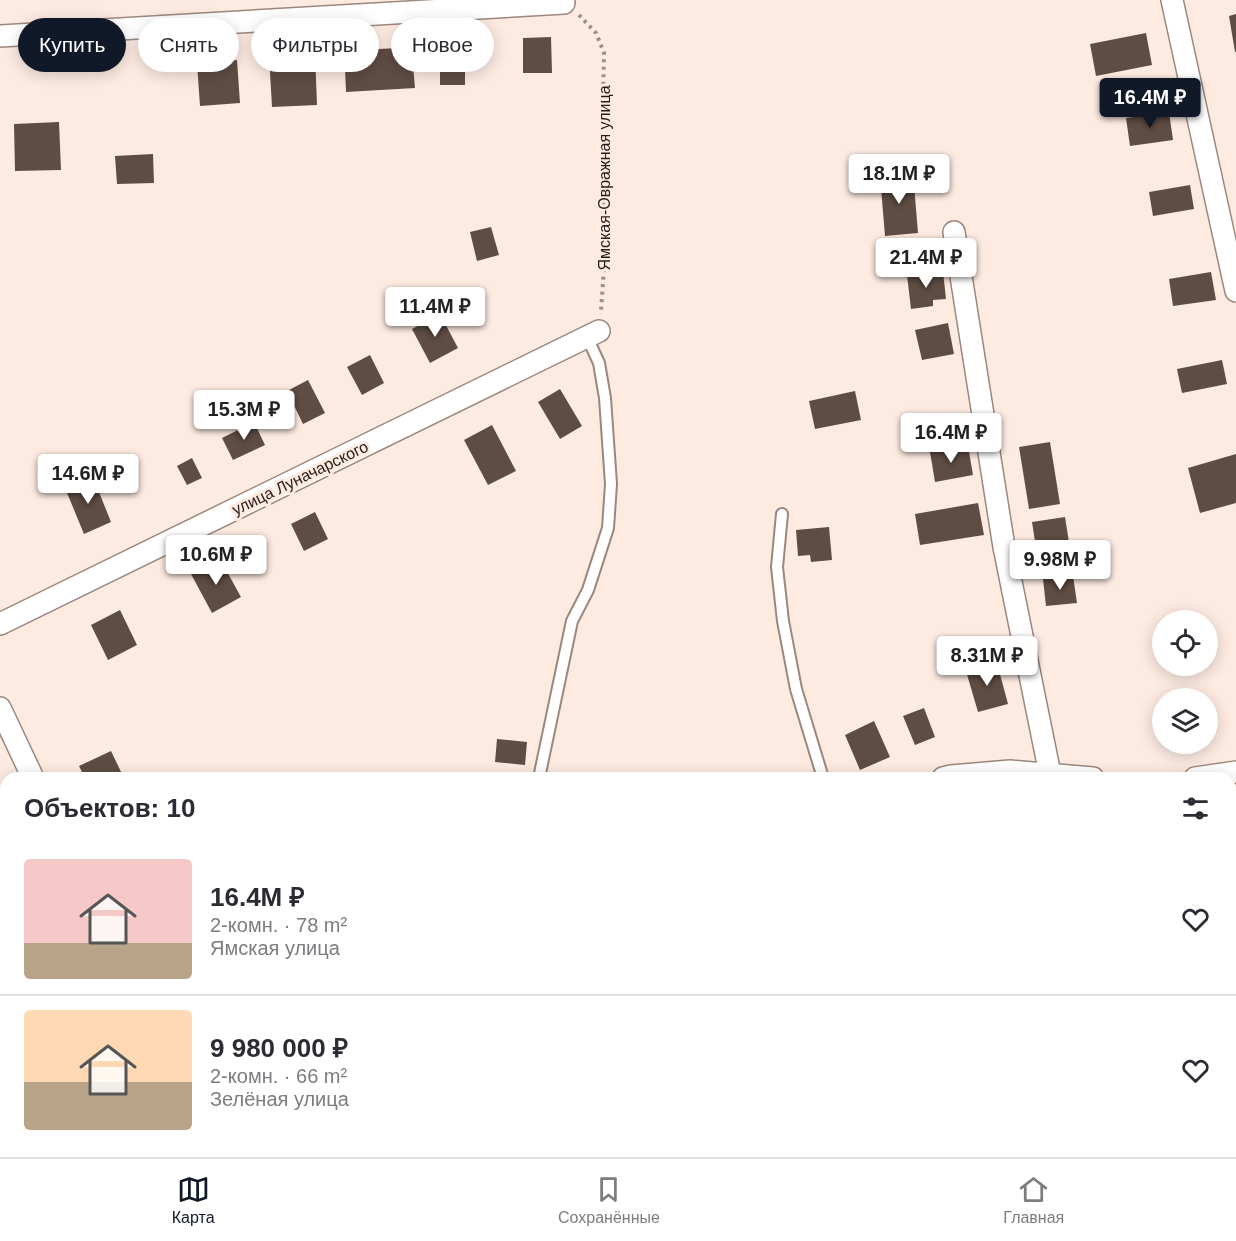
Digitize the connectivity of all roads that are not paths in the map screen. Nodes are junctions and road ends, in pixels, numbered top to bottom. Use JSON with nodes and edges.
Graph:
{"nodes":[{"id":1,"x":1172,"y":0,"type":"edge"},
{"id":2,"x":564,"y":3,"type":"road end"},
{"id":3,"x":0,"y":36,"type":"edge"},
{"id":4,"x":954,"y":232,"type":"dead end"},
{"id":5,"x":1236,"y":291,"type":"edge"},
{"id":6,"x":593,"y":334,"type":"joint"},
{"id":7,"x":782,"y":514,"type":"dead end"},
{"id":8,"x":0,"y":624,"type":"edge"},
{"id":9,"x":0,"y":708,"type":"edge"},
{"id":10,"x":30,"y":772,"type":"edge"},
{"id":11,"x":540,"y":772,"type":"edge"},
{"id":12,"x":821,"y":772,"type":"edge"},
{"id":13,"x":998,"y":772,"type":"edge"},
{"id":14,"x":1023,"y":772,"type":"edge"},
{"id":15,"x":1050,"y":772,"type":"edge"}],
"edges":[{"from":1,"to":5,"type":"street"},
{"from":2,"to":3,"type":"street"},
{"from":4,"to":15,"type":"street"},
{"from":6,"to":8,"type":"street","name":"улица Луначарского"},
{"from":6,"to":11,"type":"lane"},
{"from":7,"to":12,"type":"lane"},
{"from":9,"to":10,"type":"street"},
{"from":13,"to":14,"type":"street"}]}
